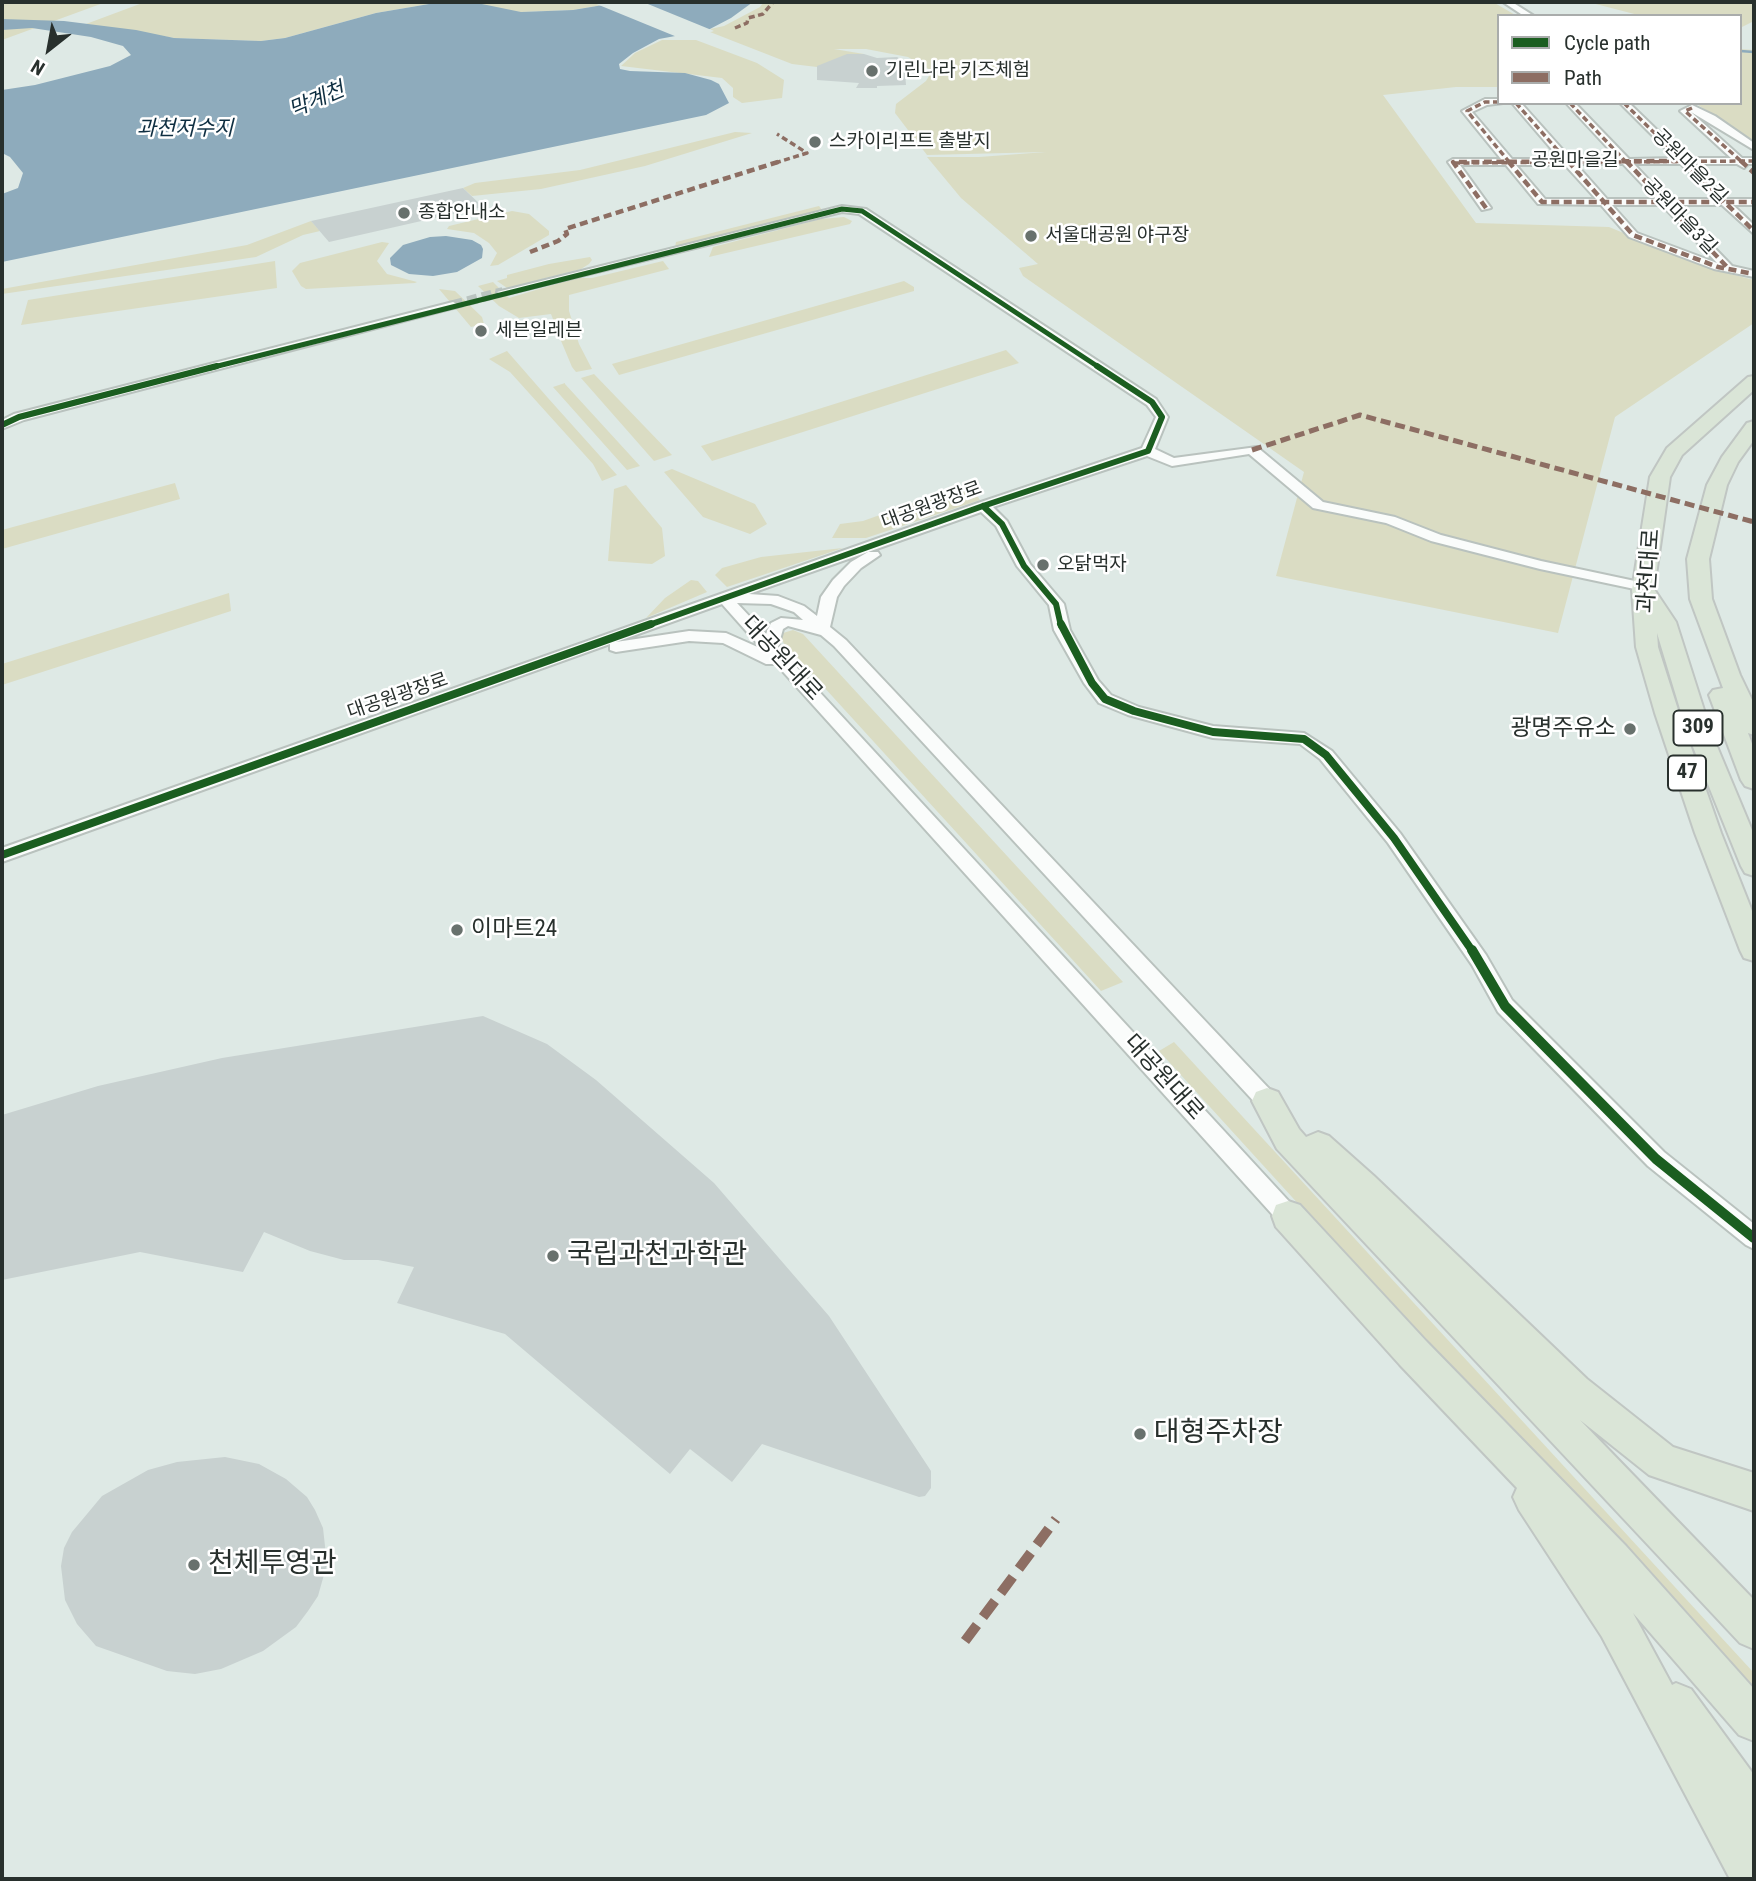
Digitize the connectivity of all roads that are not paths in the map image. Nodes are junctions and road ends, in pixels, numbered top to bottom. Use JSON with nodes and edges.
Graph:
{"nodes":[{"id":1,"x":1507,"y":2,"type":"edge"},
{"id":2,"x":1527,"y":14,"type":"edge"},
{"id":3,"x":1497,"y":102,"type":"edge"},
{"id":4,"x":1518,"y":105,"type":"edge"},
{"id":5,"x":1572,"y":105,"type":"edge"},
{"id":6,"x":1626,"y":105,"type":"edge"},
{"id":7,"x":1685,"y":105,"type":"edge"},
{"id":8,"x":1692,"y":108,"type":"junction"},
{"id":9,"x":1754,"y":147,"type":"edge"},
{"id":10,"x":1625,"y":161,"type":"junction"},
{"id":11,"x":1684,"y":161,"type":"junction"},
{"id":12,"x":1741,"y":161,"type":"junction"},
{"id":13,"x":1754,"y":161,"type":"edge"},
{"id":14,"x":1510,"y":162,"type":"junction"},
{"id":15,"x":1567,"y":162,"type":"junction"},
{"id":16,"x":1754,"y":173,"type":"edge"},
{"id":17,"x":1603,"y":201,"type":"junction"},
{"id":18,"x":1663,"y":202,"type":"junction"},
{"id":19,"x":1724,"y":202,"type":"junction"},
{"id":20,"x":1754,"y":202,"type":"edge"},
{"id":21,"x":1486,"y":208,"type":"dead end"},
{"id":22,"x":1754,"y":230,"type":"edge"},
{"id":23,"x":1730,"y":271,"type":"junction"},
{"id":24,"x":1754,"y":274,"type":"edge"},
{"id":25,"x":503,"y":292,"type":"tunnel mouth"},
{"id":26,"x":453,"y":305,"type":"tunnel mouth"},
{"id":27,"x":1754,"y":381,"type":"edge"},
{"id":28,"x":2,"y":425,"type":"edge"},
{"id":29,"x":1754,"y":427,"type":"edge"},
{"id":30,"x":1148,"y":451,"type":"junction"},
{"id":31,"x":983,"y":506,"type":"junction"},
{"id":32,"x":909,"y":533,"type":"junction"},
{"id":33,"x":1644,"y":588,"type":"junction"},
{"id":34,"x":725,"y":599,"type":"junction"},
{"id":35,"x":1701,"y":599,"type":"junction"},
{"id":36,"x":822,"y":628,"type":"junction"},
{"id":37,"x":839,"y":643,"type":"junction"},
{"id":38,"x":769,"y":649,"type":"junction"},
{"id":39,"x":580,"y":651,"type":"junction"},
{"id":40,"x":800,"y":679,"type":"junction"},
{"id":41,"x":1754,"y":727,"type":"edge"},
{"id":42,"x":1754,"y":780,"type":"edge"},
{"id":43,"x":2,"y":855,"type":"edge"},
{"id":44,"x":1754,"y":866,"type":"edge"},
{"id":45,"x":1754,"y":950,"type":"edge"},
{"id":46,"x":1267,"y":1101,"type":"junction"},
{"id":47,"x":1288,"y":1216,"type":"joint"},
{"id":48,"x":1754,"y":1238,"type":"edge"},
{"id":49,"x":1492,"y":1436,"type":"junction"},
{"id":50,"x":1754,"y":1492,"type":"edge"},
{"id":51,"x":1616,"y":1623,"type":"junction"},
{"id":52,"x":1754,"y":1629,"type":"edge"},
{"id":53,"x":1754,"y":1720,"type":"edge"},
{"id":54,"x":1754,"y":1811,"type":"edge"},
{"id":55,"x":1754,"y":1879,"type":"edge"}],
"edges":[{"from":1,"to":2,"type":"street"},
{"from":3,"to":14,"type":"street"},
{"from":4,"to":15,"type":"street"},
{"from":5,"to":10,"type":"street","name":"공원마을3길"},
{"from":6,"to":11,"type":"street","name":"공원마을2길"},
{"from":7,"to":8,"type":"street"},
{"from":8,"to":9,"type":"street"},
{"from":8,"to":12,"type":"street"},
{"from":10,"to":11,"type":"street","name":"공원마을길"},
{"from":10,"to":15,"type":"street","name":"공원마을길"},
{"from":10,"to":18,"type":"street","name":"공원마을3길"},
{"from":11,"to":12,"type":"street","name":"공원마을길"},
{"from":11,"to":19,"type":"street","name":"공원마을2길"},
{"from":12,"to":13,"type":"street","name":"공원마을길"},
{"from":12,"to":16,"type":"street"},
{"from":14,"to":15,"type":"street","name":"공원마을길"},
{"from":14,"to":17,"type":"street"},
{"from":14,"to":21,"type":"street","name":"공원마을길"},
{"from":15,"to":17,"type":"street"},
{"from":17,"to":18,"type":"street"},
{"from":17,"to":23,"type":"street"},
{"from":18,"to":19,"type":"street"},
{"from":18,"to":23,"type":"street","name":"공원마을3길"},
{"from":19,"to":20,"type":"street"},
{"from":19,"to":22,"type":"street","name":"공원마을2길"},
{"from":23,"to":24,"type":"street"},
{"from":25,"to":30,"type":"street"},
{"from":26,"to":28,"type":"street"},
{"from":27,"to":33,"type":"highway","name":"과천대로","number":"47"},
{"from":29,"to":35,"type":"highway","name":"과천대로"},
{"from":30,"to":31,"type":"street","name":"대공원광장로"},
{"from":30,"to":33,"type":"street"},
{"from":31,"to":32,"type":"street","name":"대공원광장로"},
{"from":31,"to":48,"type":"street"},
{"from":32,"to":34,"type":"street","name":"대공원광장로"},
{"from":32,"to":36,"type":"street"},
{"from":33,"to":44,"type":"highway","number":"309"},
{"from":33,"to":45,"type":"highway","name":"과천대로","number":"47"},
{"from":34,"to":36,"type":"street","name":"대공원대로"},
{"from":34,"to":38,"type":"street","name":"대공원대로"},
{"from":34,"to":39,"type":"street","name":"대공원광장로"},
{"from":35,"to":41,"type":"highway","name":"과천대로"},
{"from":35,"to":42,"type":"highway","number":"309"},
{"from":36,"to":37,"type":"street","name":"대공원대로"},
{"from":37,"to":38,"type":"street"},
{"from":37,"to":46,"type":"street","name":"대공원대로"},
{"from":38,"to":40,"type":"street","name":"대공원대로"},
{"from":39,"to":40,"type":"street"},
{"from":39,"to":43,"type":"street","name":"대공원광장로"},
{"from":40,"to":47,"type":"street","name":"대공원대로"},
{"from":46,"to":50,"type":"highway"},
{"from":46,"to":52,"type":"highway"},
{"from":47,"to":49,"type":"highway"},
{"from":49,"to":51,"type":"highway"},
{"from":49,"to":53,"type":"highway"},
{"from":51,"to":54,"type":"highway"},
{"from":51,"to":55,"type":"highway"}]}
